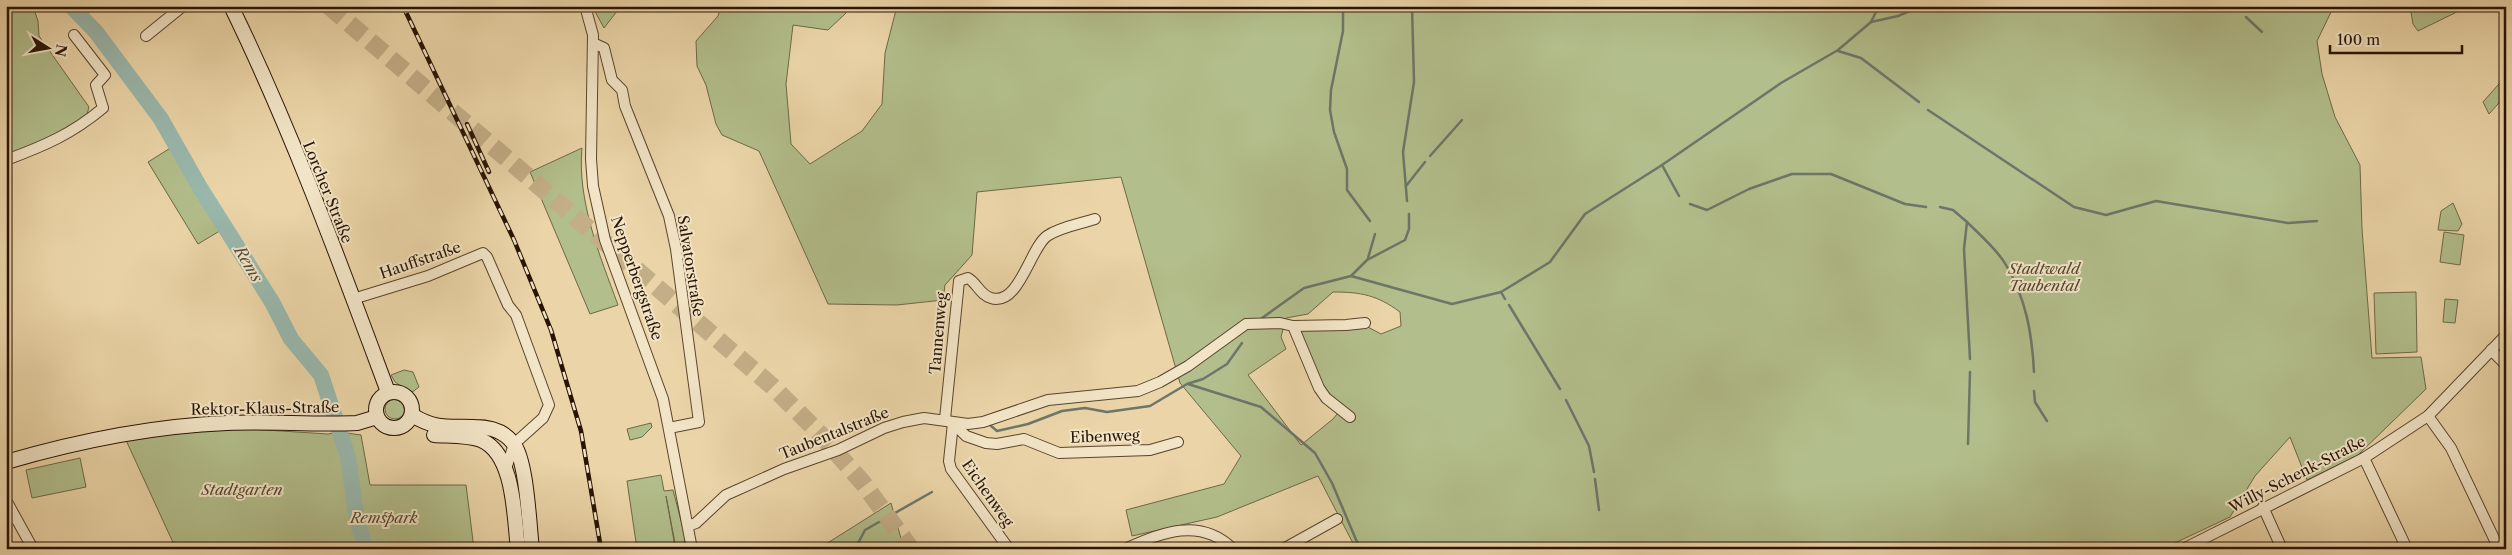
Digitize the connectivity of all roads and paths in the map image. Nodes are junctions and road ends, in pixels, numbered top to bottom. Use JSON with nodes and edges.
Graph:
{"nodes":[{"id":1,"x":183,"y":6,"type":"edge"},
{"id":2,"x":231,"y":6,"type":"edge"},
{"id":3,"x":585,"y":6,"type":"edge"},
{"id":4,"x":74,"y":35,"type":"dead end"},
{"id":5,"x":146,"y":36,"type":"dead end"},
{"id":6,"x":593,"y":43,"type":"junction"},
{"id":7,"x":6,"y":160,"type":"edge"},
{"id":8,"x":1095,"y":219,"type":"dead end"},
{"id":9,"x":354,"y":299,"type":"junction"},
{"id":10,"x":1365,"y":323,"type":"dead end"},
{"id":11,"x":1293,"y":326,"type":"junction"},
{"id":12,"x":2506,"y":335,"type":"edge"},
{"id":13,"x":2491,"y":350,"type":"junction"},
{"id":14,"x":2506,"y":365,"type":"edge"},
{"id":15,"x":388,"y":392,"type":"junction"},
{"id":16,"x":2428,"y":416,"type":"junction"},
{"id":17,"x":377,"y":417,"type":"junction"},
{"id":18,"x":1350,"y":417,"type":"dead end"},
{"id":19,"x":409,"y":420,"type":"junction"},
{"id":20,"x":949,"y":421,"type":"junction"},
{"id":21,"x":669,"y":428,"type":"junction"},
{"id":22,"x":1178,"y":442,"type":"dead end"},
{"id":23,"x":514,"y":444,"type":"junction"},
{"id":24,"x":2364,"y":458,"type":"junction"},
{"id":25,"x":6,"y":462,"type":"edge"},
{"id":26,"x":506,"y":469,"type":"junction"},
{"id":27,"x":6,"y":500,"type":"edge"},
{"id":28,"x":2263,"y":507,"type":"junction"},
{"id":29,"x":1337,"y":519,"type":"dead end"},
{"id":30,"x":688,"y":526,"type":"junction"},
{"id":31,"x":33,"y":549,"type":"edge"},
{"id":32,"x":518,"y":549,"type":"edge"},
{"id":33,"x":532,"y":549,"type":"edge"},
{"id":34,"x":692,"y":549,"type":"edge"},
{"id":35,"x":1009,"y":549,"type":"edge"},
{"id":36,"x":1125,"y":549,"type":"edge"},
{"id":37,"x":1233,"y":549,"type":"edge"},
{"id":38,"x":1283,"y":549,"type":"edge"},
{"id":39,"x":2183,"y":549,"type":"edge"},
{"id":40,"x":2282,"y":549,"type":"edge"},
{"id":41,"x":2407,"y":549,"type":"edge"},
{"id":42,"x":2499,"y":549,"type":"edge"}],
"edges":[{"from":1,"to":5,"type":"street"},
{"from":2,"to":9,"type":"main road","name":"Lorcher Straße"},
{"from":3,"to":6,"type":"street","name":"Nepperbergstraße"},
{"from":4,"to":7,"type":"street"},
{"from":6,"to":21,"type":"street","name":"Nepperbergstraße"},
{"from":6,"to":21,"type":"street","name":"Salvatorstraße"},
{"from":8,"to":20,"type":"street","name":"Tannenweg"},
{"from":9,"to":15,"type":"main road","name":"Lorcher Straße"},
{"from":9,"to":23,"type":"street","name":"Hauffstraße"},
{"from":10,"to":11,"type":"street"},
{"from":11,"to":18,"type":"street"},
{"from":11,"to":20,"type":"street","name":"Taubentalstraße"},
{"from":12,"to":13,"type":"street","name":"Willy-Schenk-Straße"},
{"from":13,"to":14,"type":"street"},
{"from":13,"to":16,"type":"street","name":"Willy-Schenk-Straße"},
{"from":15,"to":17,"type":"main road"},
{"from":15,"to":19,"type":"main road"},
{"from":16,"to":24,"type":"street","name":"Willy-Schenk-Straße"},
{"from":16,"to":42,"type":"street"},
{"from":17,"to":19,"type":"main road"},
{"from":17,"to":25,"type":"main road","name":"Rektor-Klaus-Straße"},
{"from":19,"to":23,"type":"main road"},
{"from":19,"to":26,"type":"main road"},
{"from":20,"to":22,"type":"street","name":"Eibenweg"},
{"from":20,"to":30,"type":"street","name":"Taubentalstraße"},
{"from":20,"to":35,"type":"street","name":"Eichenweg"},
{"from":21,"to":30,"type":"street","name":"Nepperbergstraße"},
{"from":23,"to":26,"type":"street"},
{"from":23,"to":33,"type":"main road"},
{"from":24,"to":28,"type":"street","name":"Willy-Schenk-Straße"},
{"from":24,"to":41,"type":"street"},
{"from":26,"to":32,"type":"main road"},
{"from":27,"to":31,"type":"street"},
{"from":28,"to":39,"type":"street","name":"Willy-Schenk-Straße"},
{"from":28,"to":40,"type":"street"},
{"from":29,"to":38,"type":"street"},
{"from":30,"to":34,"type":"street"},
{"from":36,"to":37,"type":"street"}]}
